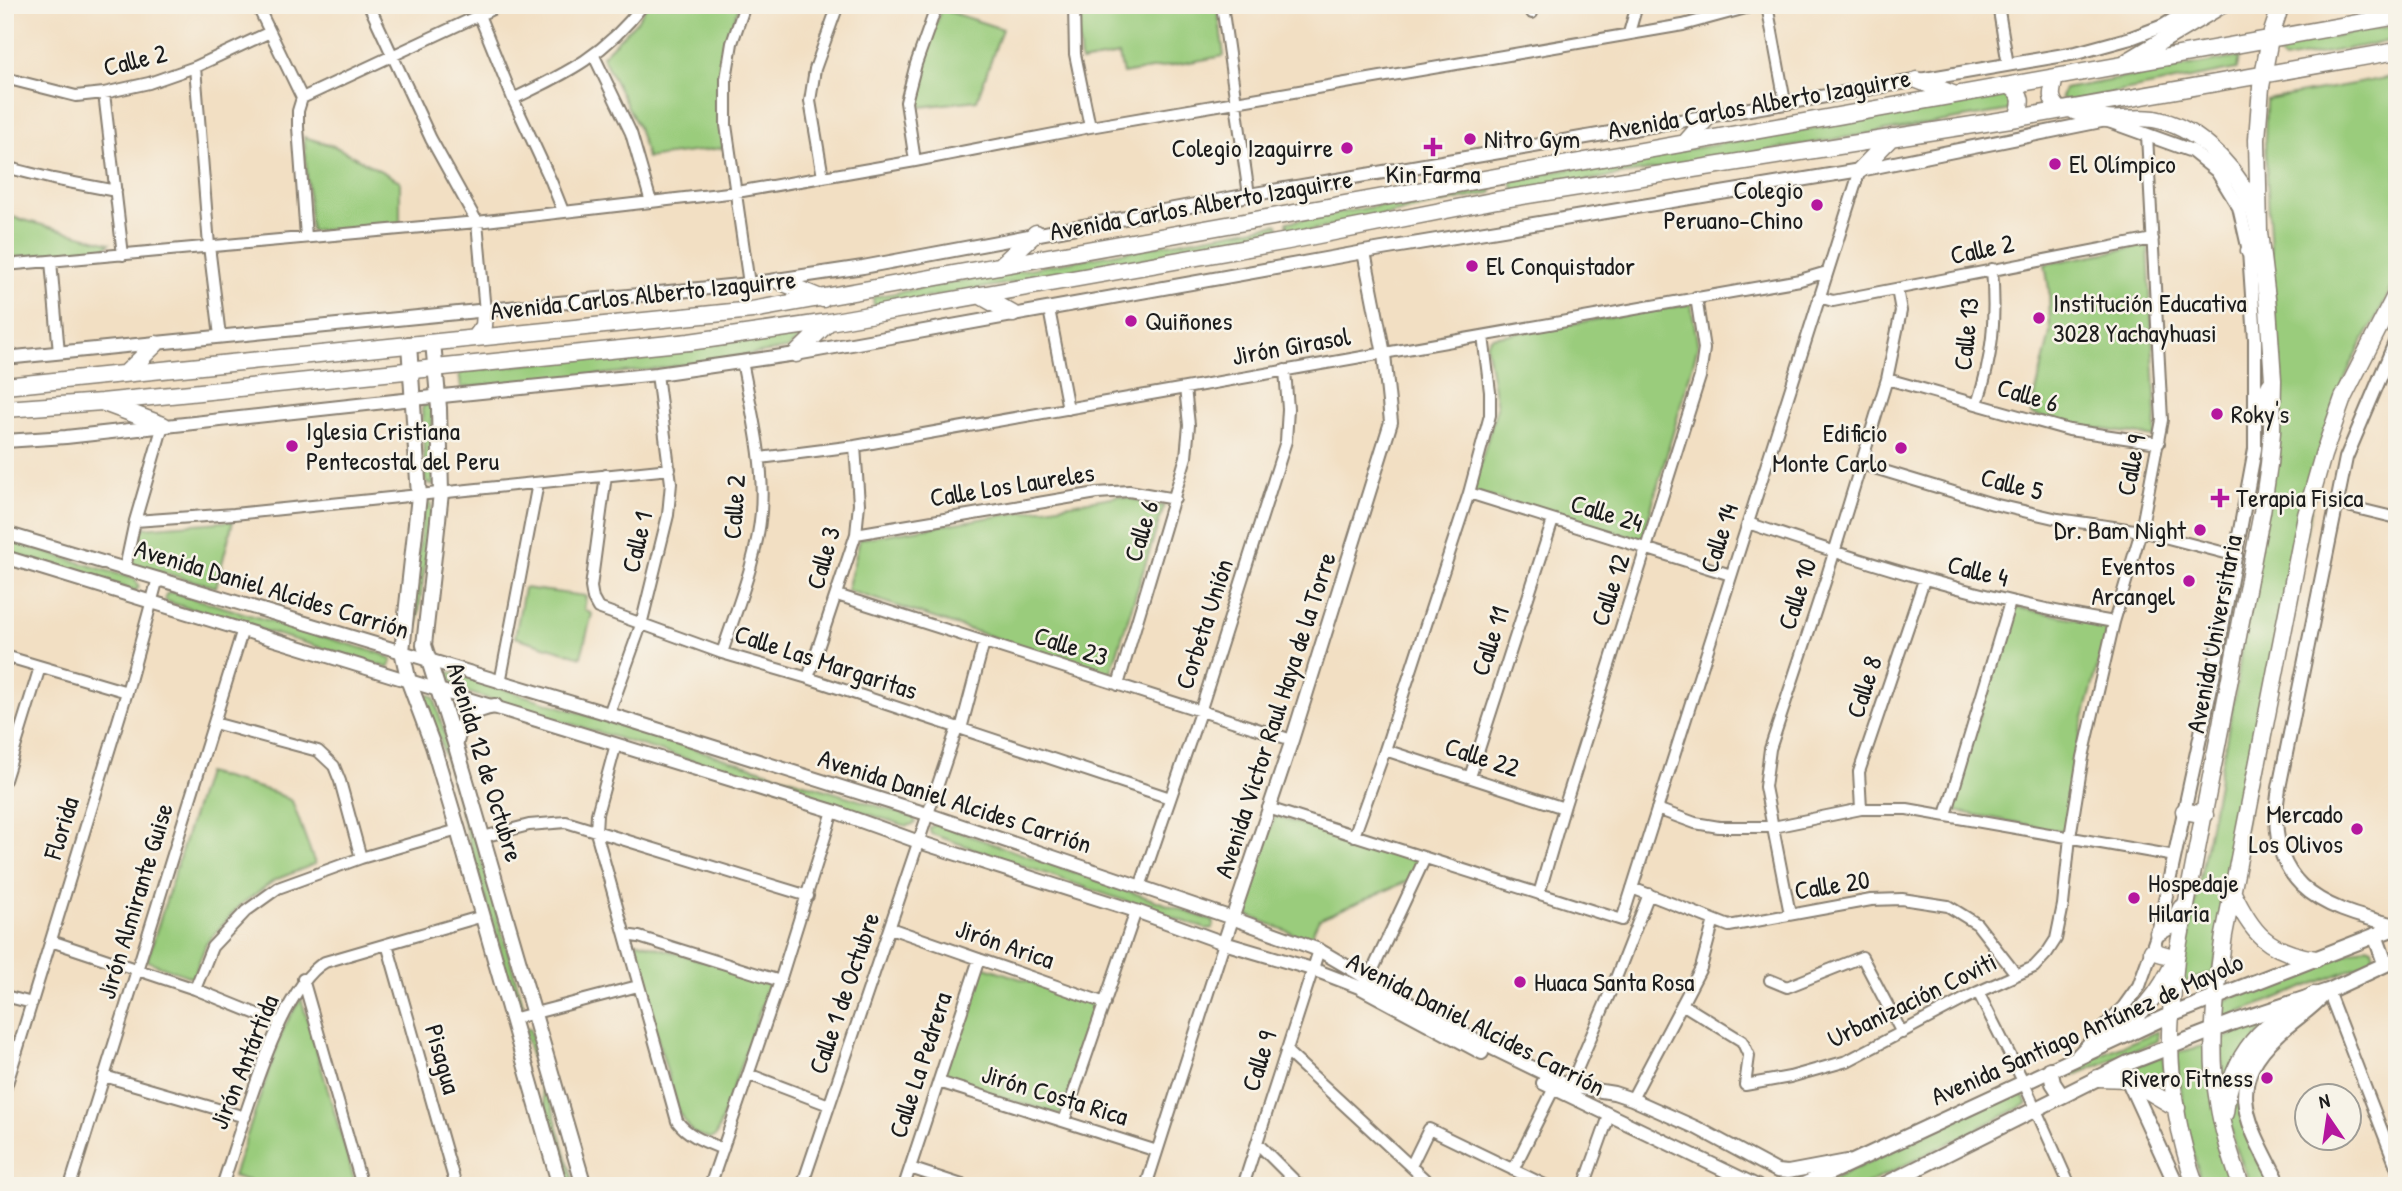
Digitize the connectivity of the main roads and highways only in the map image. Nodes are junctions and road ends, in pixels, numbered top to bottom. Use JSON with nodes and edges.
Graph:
{"nodes":[{"id":1,"x":2198,"y":5,"type":"edge"},
{"id":2,"x":2222,"y":5,"type":"edge"},
{"id":3,"x":2280,"y":5,"type":"edge"},
{"id":4,"x":2397,"y":16,"type":"edge"},
{"id":5,"x":2189,"y":23,"type":"junction"},
{"id":6,"x":2270,"y":38,"type":"junction"},
{"id":7,"x":2397,"y":51,"type":"edge"},
{"id":8,"x":2115,"y":68,"type":"junction"},
{"id":9,"x":2264,"y":73,"type":"junction"},
{"id":10,"x":2055,"y":78,"type":"junction"},
{"id":11,"x":1917,"y":80,"type":"road end"},
{"id":12,"x":2010,"y":86,"type":"junction"},
{"id":13,"x":1953,"y":94,"type":"junction"},
{"id":14,"x":2137,"y":96,"type":"junction"},
{"id":15,"x":2064,"y":109,"type":"junction"},
{"id":16,"x":1708,"y":117,"type":"road end"},
{"id":17,"x":2017,"y":118,"type":"junction"},
{"id":18,"x":2106,"y":120,"type":"junction"},
{"id":19,"x":1892,"y":137,"type":"junction"},
{"id":20,"x":1685,"y":143,"type":"junction"},
{"id":21,"x":1860,"y":170,"type":"road end"},
{"id":22,"x":1491,"y":177,"type":"junction"},
{"id":23,"x":1496,"y":200,"type":"junction"},
{"id":24,"x":2259,"y":232,"type":"junction"},
{"id":25,"x":1036,"y":233,"type":"road end"},
{"id":26,"x":2249,"y":251,"type":"road end"},
{"id":27,"x":1000,"y":266,"type":"junction"},
{"id":28,"x":779,"y":281,"type":"road end"},
{"id":29,"x":866,"y":291,"type":"junction"},
{"id":30,"x":2397,"y":292,"type":"edge"},
{"id":31,"x":979,"y":295,"type":"junction"},
{"id":32,"x":823,"y":299,"type":"junction"},
{"id":33,"x":485,"y":312,"type":"road end"},
{"id":34,"x":1013,"y":314,"type":"road end"},
{"id":35,"x":685,"y":316,"type":"junction"},
{"id":36,"x":865,"y":316,"type":"junction"},
{"id":37,"x":829,"y":322,"type":"junction"},
{"id":38,"x":475,"y":338,"type":"junction"},
{"id":39,"x":433,"y":342,"type":"junction"},
{"id":40,"x":689,"y":342,"type":"junction"},
{"id":41,"x":156,"y":344,"type":"road end"},
{"id":42,"x":409,"y":344,"type":"junction"},
{"id":43,"x":796,"y":354,"type":"road end"},
{"id":44,"x":436,"y":368,"type":"junction"},
{"id":45,"x":411,"y":370,"type":"junction"},
{"id":46,"x":127,"y":372,"type":"junction"},
{"id":47,"x":2273,"y":380,"type":"junction"},
{"id":48,"x":5,"y":386,"type":"edge"},
{"id":49,"x":102,"y":402,"type":"junction"},
{"id":50,"x":5,"y":409,"type":"edge"},
{"id":51,"x":2254,"y":418,"type":"road end"},
{"id":52,"x":163,"y":425,"type":"road end"},
{"id":53,"x":495,"y":706,"type":"road end"},
{"id":54,"x":455,"y":743,"type":"junction"},
{"id":55,"x":2184,"y":811,"type":"road end"},
{"id":56,"x":2205,"y":816,"type":"junction"},
{"id":57,"x":2191,"y":887,"type":"junction"},
{"id":58,"x":2232,"y":891,"type":"junction"},
{"id":59,"x":2397,"y":926,"type":"edge"},
{"id":60,"x":2158,"y":933,"type":"road end"},
{"id":61,"x":2375,"y":935,"type":"junction"},
{"id":62,"x":2152,"y":951,"type":"road end"},
{"id":63,"x":2176,"y":958,"type":"junction"},
{"id":64,"x":2316,"y":958,"type":"junction"},
{"id":65,"x":2391,"y":961,"type":"edge"},
{"id":66,"x":2321,"y":993,"type":"junction"},
{"id":67,"x":2216,"y":996,"type":"junction"},
{"id":68,"x":2171,"y":1015,"type":"junction"},
{"id":69,"x":2215,"y":1030,"type":"junction"},
{"id":70,"x":2104,"y":1044,"type":"junction"},
{"id":71,"x":2170,"y":1046,"type":"junction"},
{"id":72,"x":2050,"y":1069,"type":"junction"},
{"id":73,"x":2098,"y":1078,"type":"junction"},
{"id":74,"x":2128,"y":1079,"type":"junction"},
{"id":75,"x":2061,"y":1095,"type":"junction"},
{"id":76,"x":2177,"y":1108,"type":"junction"},
{"id":77,"x":2224,"y":1126,"type":"junction"},
{"id":78,"x":560,"y":1186,"type":"edge"},
{"id":79,"x":584,"y":1186,"type":"edge"},
{"id":80,"x":1801,"y":1186,"type":"edge"},
{"id":81,"x":1882,"y":1186,"type":"edge"},
{"id":82,"x":2177,"y":1186,"type":"edge"},
{"id":83,"x":2196,"y":1186,"type":"edge"},
{"id":84,"x":2241,"y":1186,"type":"edge"},
{"id":85,"x":2280,"y":1186,"type":"edge"}],
"edges":[{"from":1,"to":5,"type":"main road"},
{"from":2,"to":5,"type":"main road"},
{"from":3,"to":6,"type":"main road","name":"Avenida Universitaria"},
{"from":4,"to":6,"type":"main road","name":"Avenida Carlos Alberto Izaguirre"},
{"from":5,"to":8,"type":"main road"},
{"from":6,"to":8,"type":"main road","name":"Avenida Carlos Alberto Izaguirre"},
{"from":6,"to":9,"type":"main road","name":"Avenida Universitaria"},
{"from":7,"to":9,"type":"main road","name":"Avenida Carlos Alberto Izaguirre"},
{"from":8,"to":10,"type":"main road","name":"Avenida Carlos Alberto Izaguirre"},
{"from":9,"to":14,"type":"main road","name":"Avenida Carlos Alberto Izaguirre"},
{"from":9,"to":24,"type":"main road","name":"Avenida Universitaria"},
{"from":10,"to":12,"type":"main road","name":"Avenida Carlos Alberto Izaguirre"},
{"from":10,"to":15,"type":"main road"},
{"from":11,"to":13,"type":"main road"},
{"from":12,"to":13,"type":"main road","name":"Avenida Carlos Alberto Izaguirre"},
{"from":12,"to":17,"type":"main road"},
{"from":13,"to":20,"type":"main road","name":"Avenida Carlos Alberto Izaguirre"},
{"from":14,"to":15,"type":"main road","name":"Avenida Carlos Alberto Izaguirre"},
{"from":14,"to":18,"type":"main road"},
{"from":15,"to":17,"type":"main road","name":"Avenida Carlos Alberto Izaguirre"},
{"from":15,"to":18,"type":"main road"},
{"from":16,"to":20,"type":"main road"},
{"from":17,"to":19,"type":"main road","name":"Avenida Carlos Alberto Izaguirre"},
{"from":18,"to":24,"type":"main road"},
{"from":19,"to":21,"type":"main road"},
{"from":19,"to":23,"type":"main road","name":"Avenida Carlos Alberto Izaguirre"},
{"from":20,"to":22,"type":"main road","name":"Avenida Carlos Alberto Izaguirre"},
{"from":22,"to":23,"type":"main road"},
{"from":22,"to":27,"type":"main road","name":"Avenida Carlos Alberto Izaguirre"},
{"from":23,"to":31,"type":"main road","name":"Avenida Carlos Alberto Izaguirre"},
{"from":24,"to":26,"type":"main road"},
{"from":24,"to":47,"type":"main road","name":"Avenida Universitaria"},
{"from":25,"to":27,"type":"main road"},
{"from":27,"to":29,"type":"main road","name":"Avenida Carlos Alberto Izaguirre"},
{"from":28,"to":32,"type":"main road"},
{"from":29,"to":32,"type":"main road","name":"Avenida Carlos Alberto Izaguirre"},
{"from":29,"to":36,"type":"main road"},
{"from":30,"to":58,"type":"main road"},
{"from":31,"to":34,"type":"main road"},
{"from":31,"to":36,"type":"main road","name":"Avenida Carlos Alberto Izaguirre"},
{"from":32,"to":35,"type":"main road","name":"Avenida Carlos Alberto Izaguirre"},
{"from":33,"to":38,"type":"main road"},
{"from":35,"to":38,"type":"main road","name":"Avenida Carlos Alberto Izaguirre"},
{"from":35,"to":40,"type":"main road"},
{"from":36,"to":37,"type":"main road","name":"Avenida Carlos Alberto Izaguirre"},
{"from":37,"to":40,"type":"main road","name":"Avenida Carlos Alberto Izaguirre"},
{"from":37,"to":43,"type":"main road"},
{"from":38,"to":39,"type":"main road","name":"Avenida Carlos Alberto Izaguirre"},
{"from":39,"to":42,"type":"main road","name":"Avenida Carlos Alberto Izaguirre"},
{"from":39,"to":44,"type":"main road","name":"Avenida 12 de Octubre"},
{"from":40,"to":44,"type":"main road","name":"Avenida Carlos Alberto Izaguirre"},
{"from":41,"to":46,"type":"main road"},
{"from":42,"to":45,"type":"main road","name":"Avenida 12 de Octubre"},
{"from":42,"to":46,"type":"main road","name":"Avenida Carlos Alberto Izaguirre"},
{"from":44,"to":45,"type":"main road","name":"Avenida Carlos Alberto Izaguirre"},
{"from":44,"to":54,"type":"main road","name":"Avenida 12 de Octubre"},
{"from":45,"to":49,"type":"main road","name":"Avenida Carlos Alberto Izaguirre"},
{"from":45,"to":78,"type":"main road","name":"Avenida 12 de Octubre"},
{"from":46,"to":48,"type":"main road","name":"Avenida Carlos Alberto Izaguirre"},
{"from":47,"to":51,"type":"main road"},
{"from":47,"to":56,"type":"main road","name":"Avenida Universitaria"},
{"from":49,"to":50,"type":"main road","name":"Avenida Carlos Alberto Izaguirre"},
{"from":49,"to":52,"type":"main road"},
{"from":53,"to":54,"type":"main road"},
{"from":54,"to":79,"type":"main road","name":"Avenida 12 de Octubre"},
{"from":55,"to":56,"type":"main road"},
{"from":56,"to":57,"type":"main road","name":"Avenida Universitaria"},
{"from":57,"to":60,"type":"main road"},
{"from":57,"to":63,"type":"main road","name":"Avenida Universitaria"},
{"from":58,"to":64,"type":"main road"},
{"from":58,"to":67,"type":"main road"},
{"from":59,"to":61,"type":"main road","name":"Avenida Santiago Antúnez de Mayolo"},
{"from":61,"to":64,"type":"main road","name":"Avenida Santiago Antúnez de Mayolo"},
{"from":61,"to":65,"type":"main road"},
{"from":62,"to":63,"type":"main road"},
{"from":63,"to":68,"type":"main road","name":"Avenida Universitaria"},
{"from":63,"to":70,"type":"main road"},
{"from":64,"to":67,"type":"main road","name":"Avenida Santiago Antúnez de Mayolo"},
{"from":65,"to":66,"type":"main road","name":"Avenida Santiago Antúnez de Mayolo"},
{"from":66,"to":69,"type":"main road","name":"Avenida Santiago Antúnez de Mayolo"},
{"from":66,"to":77,"type":"main road"},
{"from":66,"to":85,"type":"main road"},
{"from":67,"to":68,"type":"main road","name":"Avenida Santiago Antúnez de Mayolo"},
{"from":67,"to":69,"type":"main road"},
{"from":68,"to":70,"type":"main road","name":"Avenida Santiago Antúnez de Mayolo"},
{"from":68,"to":71,"type":"main road","name":"Avenida Universitaria"},
{"from":69,"to":71,"type":"main road","name":"Avenida Santiago Antúnez de Mayolo"},
{"from":69,"to":77,"type":"main road"},
{"from":70,"to":72,"type":"main road","name":"Avenida Santiago Antúnez de Mayolo"},
{"from":71,"to":73,"type":"main road","name":"Avenida Santiago Antúnez de Mayolo"},
{"from":71,"to":76,"type":"main road","name":"Avenida Universitaria"},
{"from":72,"to":75,"type":"main road"},
{"from":72,"to":80,"type":"main road","name":"Avenida Santiago Antúnez de Mayolo"},
{"from":73,"to":74,"type":"main road"},
{"from":73,"to":75,"type":"main road","name":"Avenida Santiago Antúnez de Mayolo"},
{"from":74,"to":76,"type":"main road"},
{"from":74,"to":82,"type":"main road"},
{"from":75,"to":81,"type":"main road","name":"Avenida Santiago Antúnez de Mayolo"},
{"from":76,"to":83,"type":"main road","name":"Avenida Universitaria"},
{"from":77,"to":84,"type":"main road"}]}
